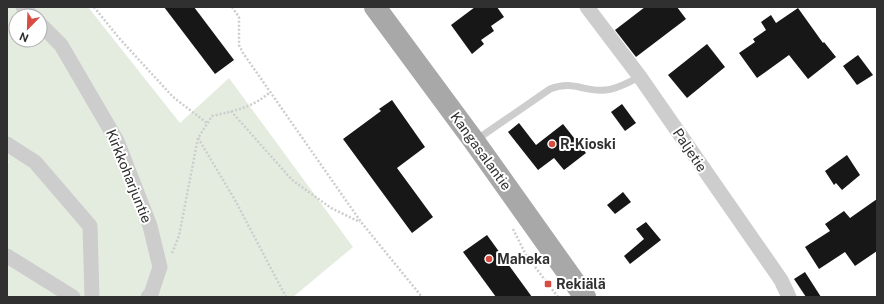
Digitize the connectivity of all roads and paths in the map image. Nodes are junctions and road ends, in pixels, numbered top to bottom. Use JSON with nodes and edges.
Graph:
{"nodes":[{"id":1,"x":94,"y":7,"type":"edge"},
{"id":2,"x":232,"y":7,"type":"edge"},
{"id":3,"x":375,"y":7,"type":"edge"},
{"id":4,"x":587,"y":7,"type":"edge"},
{"id":5,"x":48,"y":32,"type":"edge"},
{"id":6,"x":640,"y":77,"type":"junction"},
{"id":7,"x":270,"y":92,"type":"junction"},
{"id":8,"x":231,"y":112,"type":"junction"},
{"id":9,"x":207,"y":123,"type":"junction"},
{"id":10,"x":198,"y":138,"type":"junction"},
{"id":11,"x":474,"y":141,"type":"junction"},
{"id":12,"x":7,"y":144,"type":"edge"},
{"id":13,"x":361,"y":222,"type":"junction"},
{"id":14,"x":7,"y":256,"type":"edge"},
{"id":15,"x":171,"y":256,"type":"dead end"},
{"id":16,"x":73,"y":297,"type":"edge"},
{"id":17,"x":92,"y":297,"type":"edge"},
{"id":18,"x":148,"y":297,"type":"edge"},
{"id":19,"x":286,"y":297,"type":"edge"},
{"id":20,"x":422,"y":297,"type":"edge"},
{"id":21,"x":585,"y":297,"type":"edge"},
{"id":22,"x":789,"y":297,"type":"edge"}],
"edges":[{"from":1,"to":9,"type":"path"},
{"from":2,"to":7,"type":"path"},
{"from":3,"to":11,"type":"main road","name":"Kangasalantie"},
{"from":4,"to":6,"type":"street","name":"Paljetie"},
{"from":5,"to":18,"type":"street","name":"Kirkkoharjuntie"},
{"from":6,"to":11,"type":"lane"},
{"from":6,"to":22,"type":"street","name":"Paljetie"},
{"from":7,"to":8,"type":"path"},
{"from":7,"to":13,"type":"path"},
{"from":8,"to":9,"type":"path"},
{"from":8,"to":13,"type":"path"},
{"from":9,"to":10,"type":"path"},
{"from":10,"to":15,"type":"path"},
{"from":10,"to":19,"type":"path"},
{"from":11,"to":21,"type":"main road","name":"Kangasalantie"},
{"from":12,"to":17,"type":"street"},
{"from":13,"to":20,"type":"path"},
{"from":14,"to":16,"type":"street"}]}
